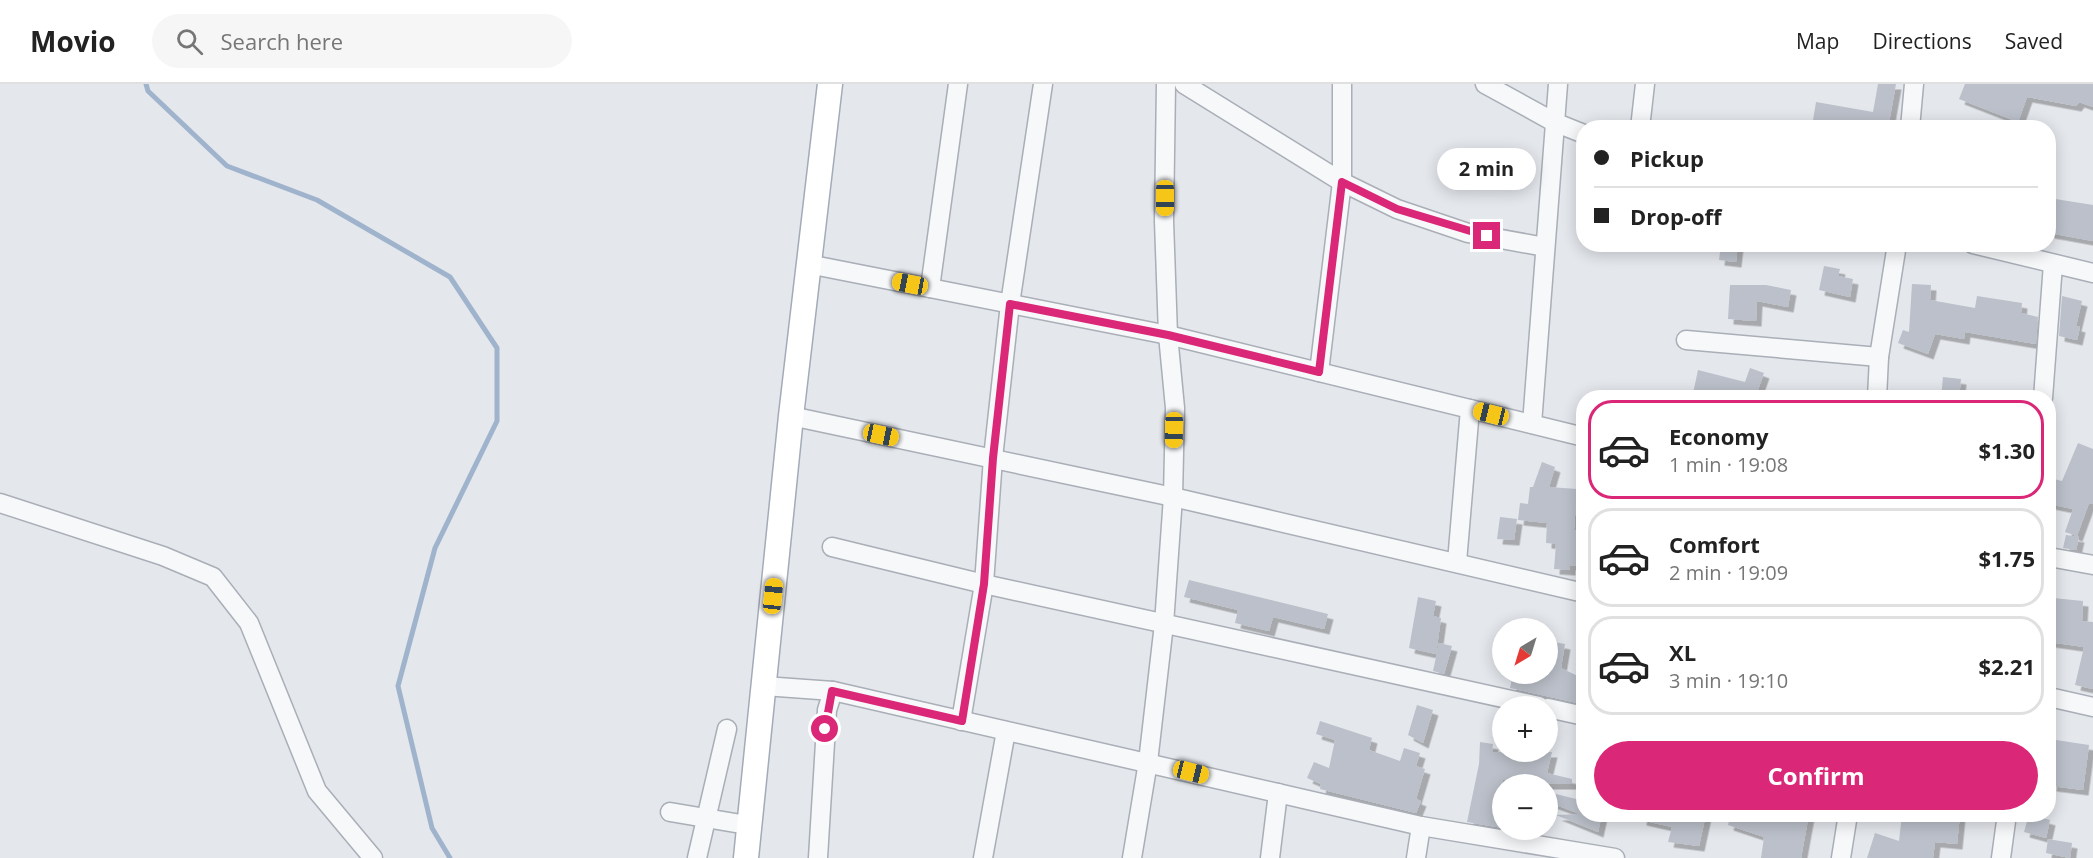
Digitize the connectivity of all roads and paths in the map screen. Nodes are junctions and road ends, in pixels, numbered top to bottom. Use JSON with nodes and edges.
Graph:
{"nodes":[{"id":1,"x":830,"y":84,"type":"edge"},
{"id":2,"x":958,"y":84,"type":"edge"},
{"id":3,"x":1043,"y":84,"type":"edge"},
{"id":4,"x":1166,"y":84,"type":"edge"},
{"id":5,"x":1184,"y":84,"type":"edge"},
{"id":6,"x":1342,"y":84,"type":"edge"},
{"id":7,"x":1485,"y":84,"type":"edge"},
{"id":8,"x":1558,"y":84,"type":"edge"},
{"id":9,"x":1645,"y":84,"type":"edge"},
{"id":10,"x":1914,"y":84,"type":"edge"},
{"id":11,"x":1641,"y":120,"type":"edge"},
{"id":12,"x":1911,"y":120,"type":"edge"},
{"id":13,"x":1554,"y":122,"type":"junction"},
{"id":14,"x":1576,"y":131,"type":"edge"},
{"id":15,"x":1342,"y":182,"type":"junction"},
{"id":16,"x":1545,"y":247,"type":"junction"},
{"id":17,"x":1896,"y":252,"type":"edge"},
{"id":18,"x":2005,"y":252,"type":"edge"},
{"id":19,"x":808,"y":264,"type":"junction"},
{"id":20,"x":2053,"y":264,"type":"junction"},
{"id":21,"x":2093,"y":273,"type":"edge"},
{"id":22,"x":930,"y":288,"type":"junction"},
{"id":23,"x":1010,"y":304,"type":"junction"},
{"id":24,"x":1168,"y":335,"type":"junction"},
{"id":25,"x":1686,"y":340,"type":"dead end"},
{"id":26,"x":1879,"y":357,"type":"junction"},
{"id":27,"x":1319,"y":372,"type":"junction"},
{"id":28,"x":1877,"y":390,"type":"edge"},
{"id":29,"x":2044,"y":390,"type":"edge"},
{"id":30,"x":1470,"y":409,"type":"junction"},
{"id":31,"x":791,"y":416,"type":"junction"},
{"id":32,"x":1532,"y":424,"type":"junction"},
{"id":33,"x":1576,"y":435,"type":"edge"},
{"id":34,"x":993,"y":458,"type":"junction"},
{"id":35,"x":1173,"y":496,"type":"junction"},
{"id":36,"x":0,"y":503,"type":"edge"},
{"id":37,"x":832,"y":547,"type":"dead end"},
{"id":38,"x":2056,"y":558,"type":"edge"},
{"id":39,"x":1457,"y":562,"type":"junction"},
{"id":40,"x":2093,"y":565,"type":"edge"},
{"id":41,"x":984,"y":584,"type":"junction"},
{"id":42,"x":1576,"y":591,"type":"edge"},
{"id":43,"x":1164,"y":624,"type":"junction"},
{"id":44,"x":764,"y":686,"type":"junction"},
{"id":45,"x":832,"y":691,"type":"junction"},
{"id":46,"x":1493,"y":696,"type":"edge"},
{"id":47,"x":2056,"y":699,"type":"edge"},
{"id":48,"x":2093,"y":707,"type":"edge"},
{"id":49,"x":1558,"y":710,"type":"edge"},
{"id":50,"x":1576,"y":714,"type":"edge"},
{"id":51,"x":962,"y":721,"type":"junction"},
{"id":52,"x":727,"y":729,"type":"dead end"},
{"id":53,"x":1006,"y":731,"type":"junction"},
{"id":54,"x":1148,"y":762,"type":"junction"},
{"id":55,"x":1278,"y":793,"type":"junction"},
{"id":56,"x":670,"y":812,"type":"dead end"},
{"id":57,"x":706,"y":819,"type":"junction"},
{"id":58,"x":1847,"y":822,"type":"edge"},
{"id":59,"x":2006,"y":822,"type":"edge"},
{"id":60,"x":747,"y":825,"type":"junction"},
{"id":61,"x":1421,"y":826,"type":"junction"},
{"id":62,"x":373,"y":858,"type":"edge"},
{"id":63,"x":698,"y":858,"type":"edge"},
{"id":64,"x":746,"y":858,"type":"edge"},
{"id":65,"x":819,"y":858,"type":"edge"},
{"id":66,"x":983,"y":858,"type":"edge"},
{"id":67,"x":1132,"y":858,"type":"edge"},
{"id":68,"x":1269,"y":858,"type":"edge"},
{"id":69,"x":1416,"y":858,"type":"edge"},
{"id":70,"x":1615,"y":858,"type":"edge"},
{"id":71,"x":1841,"y":858,"type":"edge"},
{"id":72,"x":2001,"y":858,"type":"edge"}],
"edges":[{"from":1,"to":19,"type":"main road"},
{"from":2,"to":22,"type":"street"},
{"from":3,"to":23,"type":"street"},
{"from":4,"to":24,"type":"street"},
{"from":5,"to":15,"type":"street"},
{"from":6,"to":15,"type":"street"},
{"from":7,"to":13,"type":"street"},
{"from":8,"to":13,"type":"street"},
{"from":9,"to":11,"type":"street"},
{"from":10,"to":12,"type":"street"},
{"from":13,"to":14,"type":"street"},
{"from":13,"to":16,"type":"street"},
{"from":15,"to":16,"type":"street"},
{"from":15,"to":27,"type":"street"},
{"from":16,"to":32,"type":"street"},
{"from":17,"to":26,"type":"street"},
{"from":18,"to":20,"type":"street"},
{"from":19,"to":22,"type":"street"},
{"from":19,"to":31,"type":"main road"},
{"from":20,"to":21,"type":"street"},
{"from":20,"to":29,"type":"street"},
{"from":22,"to":23,"type":"street"},
{"from":23,"to":24,"type":"street"},
{"from":23,"to":34,"type":"street"},
{"from":24,"to":27,"type":"street"},
{"from":24,"to":35,"type":"street"},
{"from":25,"to":26,"type":"street"},
{"from":26,"to":28,"type":"street"},
{"from":27,"to":30,"type":"street"},
{"from":30,"to":32,"type":"street"},
{"from":30,"to":39,"type":"street"},
{"from":31,"to":34,"type":"street"},
{"from":31,"to":44,"type":"main road"},
{"from":32,"to":33,"type":"street"},
{"from":34,"to":35,"type":"street"},
{"from":34,"to":41,"type":"street"},
{"from":35,"to":39,"type":"street"},
{"from":35,"to":43,"type":"street"},
{"from":36,"to":62,"type":"street"},
{"from":37,"to":41,"type":"street"},
{"from":38,"to":40,"type":"street"},
{"from":39,"to":42,"type":"street"},
{"from":41,"to":43,"type":"street"},
{"from":41,"to":51,"type":"street"},
{"from":43,"to":46,"type":"street"},
{"from":43,"to":54,"type":"street"},
{"from":44,"to":45,"type":"street"},
{"from":44,"to":60,"type":"main road"},
{"from":45,"to":51,"type":"street"},
{"from":45,"to":65,"type":"street"},
{"from":47,"to":48,"type":"street"},
{"from":49,"to":50,"type":"street"},
{"from":51,"to":53,"type":"street"},
{"from":52,"to":57,"type":"street"},
{"from":53,"to":54,"type":"street"},
{"from":53,"to":66,"type":"street"},
{"from":54,"to":55,"type":"street"},
{"from":54,"to":67,"type":"street"},
{"from":55,"to":61,"type":"street"},
{"from":55,"to":68,"type":"street"},
{"from":56,"to":57,"type":"street"},
{"from":57,"to":60,"type":"street"},
{"from":57,"to":63,"type":"street"},
{"from":58,"to":71,"type":"street"},
{"from":59,"to":72,"type":"street"},
{"from":60,"to":64,"type":"main road"},
{"from":61,"to":69,"type":"street"},
{"from":61,"to":70,"type":"street"}]}
